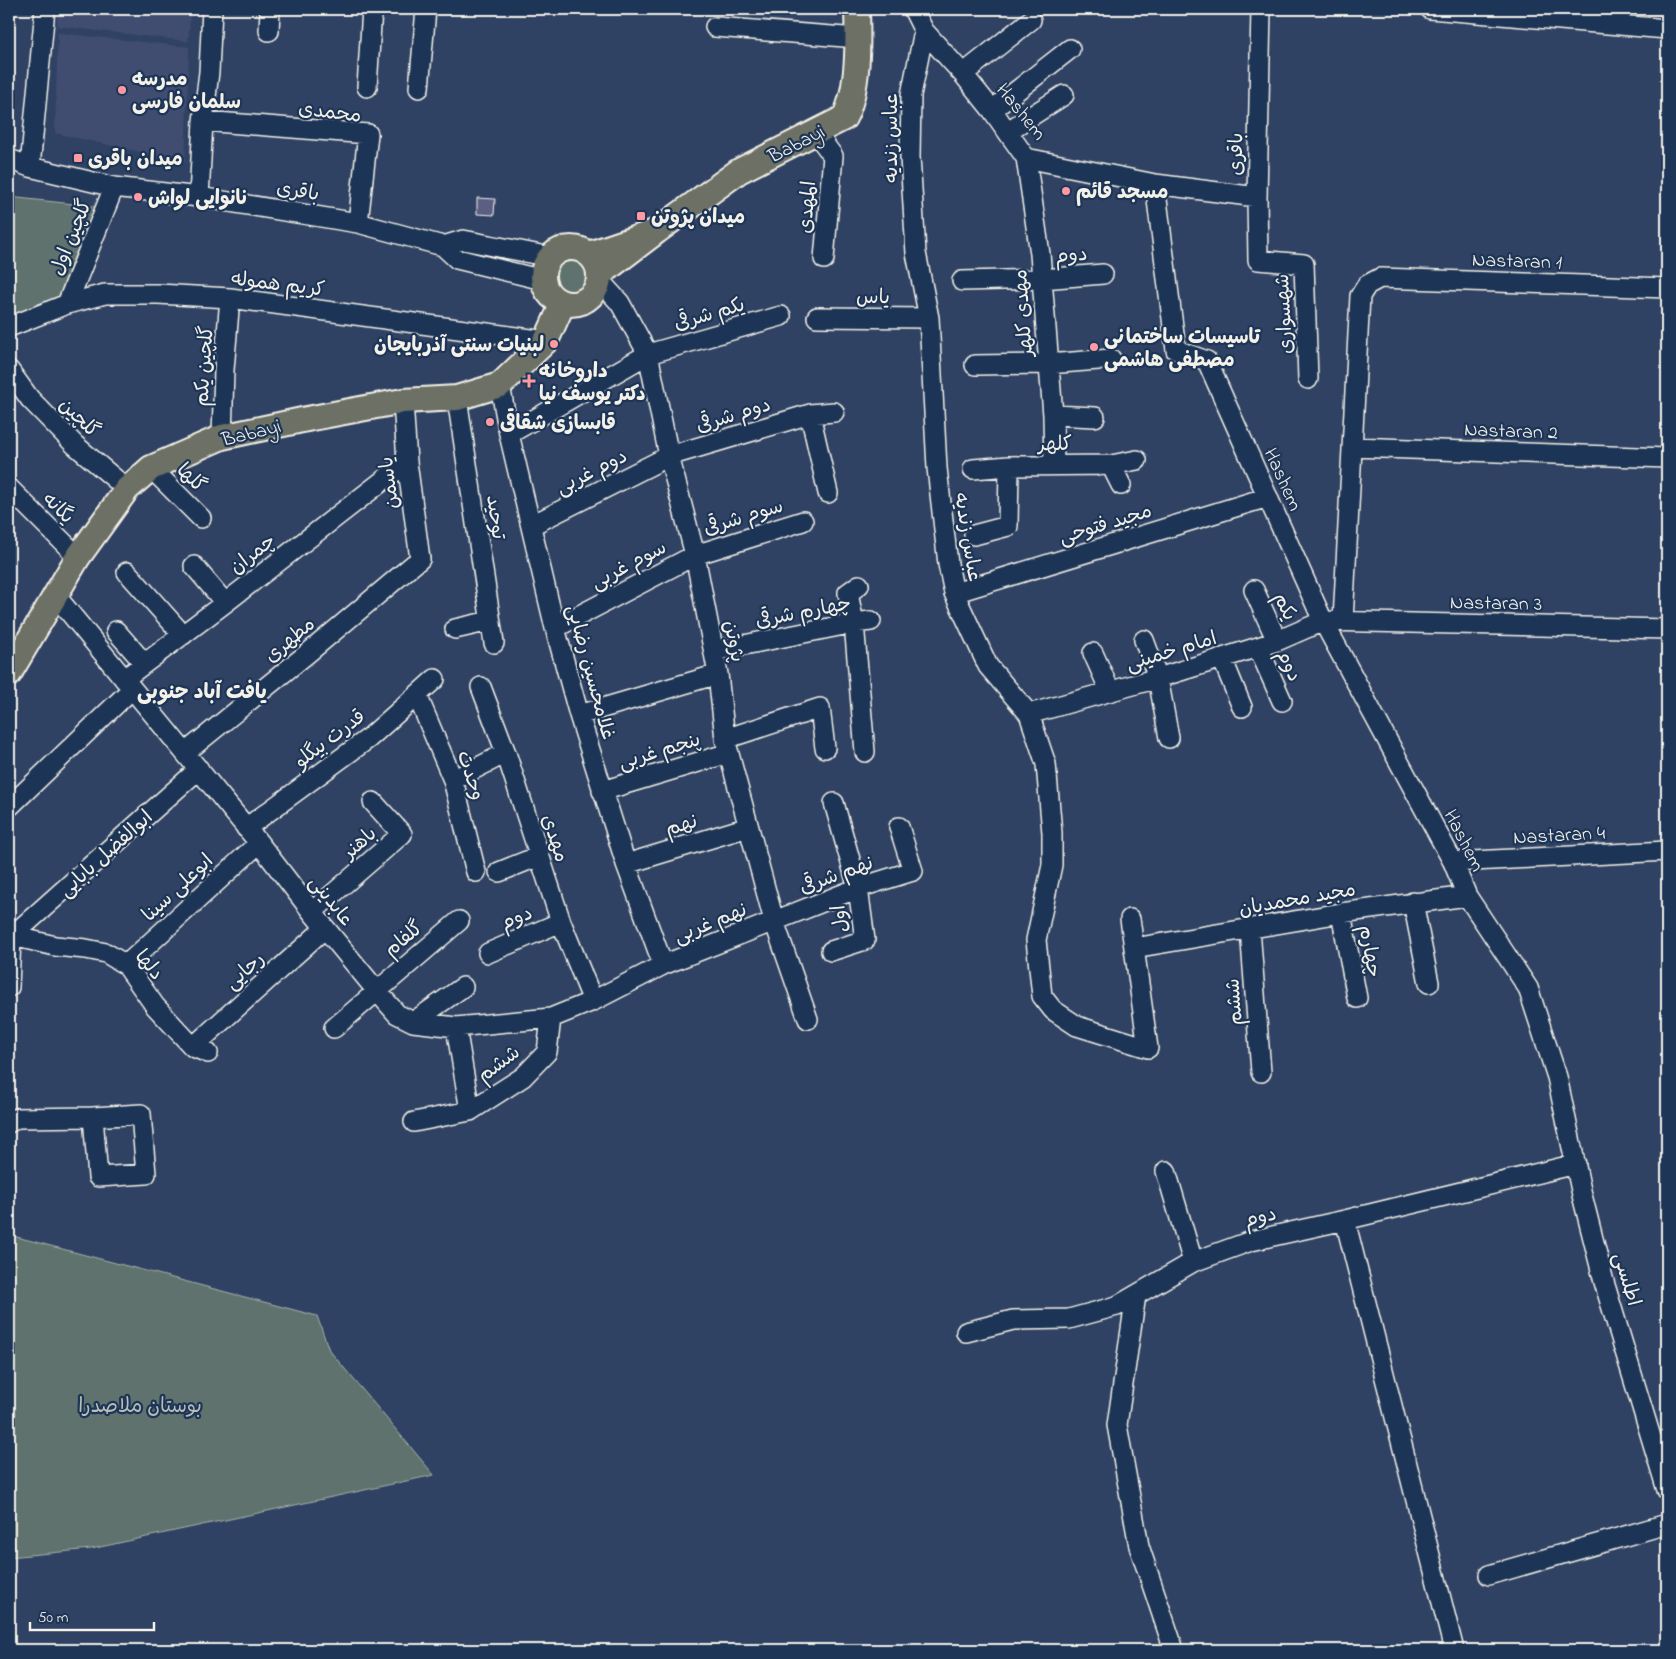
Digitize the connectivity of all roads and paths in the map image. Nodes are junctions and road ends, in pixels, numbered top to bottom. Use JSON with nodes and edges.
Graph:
{"nodes":[{"id":1,"x":45,"y":9,"type":"edge"},
{"id":2,"x":212,"y":9,"type":"edge"},
{"id":3,"x":270,"y":9,"type":"edge"},
{"id":4,"x":372,"y":9,"type":"edge"},
{"id":5,"x":426,"y":9,"type":"edge"},
{"id":6,"x":857,"y":9,"type":"edge"},
{"id":7,"x":914,"y":9,"type":"edge"},
{"id":8,"x":1261,"y":9,"type":"edge"},
{"id":9,"x":1430,"y":9,"type":"edge"},
{"id":10,"x":1031,"y":20,"type":"dead end"},
{"id":11,"x":715,"y":27,"type":"dead end"},
{"id":12,"x":1667,"y":29,"type":"edge"},
{"id":13,"x":924,"y":30,"type":"junction"},
{"id":14,"x":269,"y":31,"type":"dead end"},
{"id":15,"x":858,"y":38,"type":"junction"},
{"id":16,"x":1070,"y":49,"type":"dead end"},
{"id":17,"x":963,"y":74,"type":"junction"},
{"id":18,"x":367,"y":87,"type":"dead end"},
{"id":19,"x":420,"y":88,"type":"dead end"},
{"id":20,"x":1064,"y":95,"type":"dead end"},
{"id":21,"x":992,"y":110,"type":"junction"},
{"id":22,"x":203,"y":121,"type":"junction"},
{"id":23,"x":1008,"y":131,"type":"junction"},
{"id":24,"x":816,"y":134,"type":"junction"},
{"id":25,"x":1026,"y":158,"type":"junction"},
{"id":26,"x":9,"y":159,"type":"edge"},
{"id":27,"x":30,"y":167,"type":"junction"},
{"id":28,"x":1156,"y":184,"type":"junction"},
{"id":29,"x":114,"y":187,"type":"junction"},
{"id":30,"x":199,"y":198,"type":"junction"},
{"id":31,"x":1257,"y":198,"type":"junction"},
{"id":32,"x":358,"y":223,"type":"junction"},
{"id":33,"x":657,"y":231,"type":"junction"},
{"id":34,"x":443,"y":246,"type":"junction"},
{"id":35,"x":589,"y":254,"type":"junction"},
{"id":36,"x":550,"y":257,"type":"junction"},
{"id":37,"x":824,"y":259,"type":"dead end"},
{"id":38,"x":1103,"y":274,"type":"dead end"},
{"id":39,"x":599,"y":278,"type":"junction"},
{"id":40,"x":1042,"y":279,"type":"junction"},
{"id":41,"x":543,"y":280,"type":"junction"},
{"id":42,"x":962,"y":282,"type":"dead end"},
{"id":43,"x":1667,"y":288,"type":"edge"},
{"id":44,"x":230,"y":298,"type":"junction"},
{"id":45,"x":563,"y":303,"type":"junction"},
{"id":46,"x":67,"y":304,"type":"junction"},
{"id":47,"x":781,"y":316,"type":"dead end"},
{"id":48,"x":817,"y":317,"type":"dead end"},
{"id":49,"x":929,"y":318,"type":"junction"},
{"id":50,"x":9,"y":327,"type":"edge"},
{"id":51,"x":546,"y":341,"type":"junction"},
{"id":52,"x":648,"y":354,"type":"junction"},
{"id":53,"x":1111,"y":360,"type":"dead end"},
{"id":54,"x":1048,"y":364,"type":"junction"},
{"id":55,"x":975,"y":366,"type":"dead end"},
{"id":56,"x":9,"y":370,"type":"edge"},
{"id":57,"x":1308,"y":379,"type":"dead end"},
{"id":58,"x":500,"y":385,"type":"junction"},
{"id":59,"x":457,"y":398,"type":"junction"},
{"id":60,"x":403,"y":401,"type":"junction"},
{"id":61,"x":834,"y":412,"type":"dead end"},
{"id":62,"x":810,"y":414,"type":"junction"},
{"id":63,"x":1053,"y":415,"type":"junction"},
{"id":64,"x":1095,"y":417,"type":"dead end"},
{"id":65,"x":510,"y":434,"type":"junction"},
{"id":66,"x":222,"y":437,"type":"junction"},
{"id":67,"x":1353,"y":447,"type":"junction"},
{"id":68,"x":669,"y":456,"type":"junction"},
{"id":69,"x":1667,"y":458,"type":"edge"},
{"id":70,"x":1137,"y":460,"type":"dead end"},
{"id":71,"x":407,"y":462,"type":"junction"},
{"id":72,"x":1054,"y":465,"type":"junction"},
{"id":73,"x":1110,"y":465,"type":"junction"},
{"id":74,"x":1009,"y":466,"type":"junction"},
{"id":75,"x":151,"y":468,"type":"junction"},
{"id":76,"x":973,"y":469,"type":"dead end"},
{"id":77,"x":1121,"y":484,"type":"dead end"},
{"id":78,"x":9,"y":488,"type":"edge"},
{"id":79,"x":127,"y":489,"type":"junction"},
{"id":80,"x":828,"y":493,"type":"dead end"},
{"id":81,"x":1268,"y":497,"type":"junction"},
{"id":82,"x":201,"y":518,"type":"dead end"},
{"id":83,"x":803,"y":522,"type":"dead end"},
{"id":84,"x":532,"y":525,"type":"junction"},
{"id":85,"x":974,"y":535,"type":"dead end"},
{"id":86,"x":695,"y":554,"type":"junction"},
{"id":87,"x":78,"y":557,"type":"junction"},
{"id":88,"x":420,"y":559,"type":"joint"},
{"id":89,"x":194,"y":566,"type":"dead end"},
{"id":90,"x":127,"y":572,"type":"dead end"},
{"id":91,"x":859,"y":585,"type":"dead end"},
{"id":92,"x":1254,"y":590,"type":"dead end"},
{"id":93,"x":954,"y":593,"type":"junction"},
{"id":94,"x":56,"y":596,"type":"junction"},
{"id":95,"x":225,"y":603,"type":"junction"},
{"id":96,"x":490,"y":620,"type":"junction"},
{"id":97,"x":1323,"y":621,"type":"junction"},
{"id":98,"x":1343,"y":621,"type":"junction"},
{"id":99,"x":862,"y":622,"type":"junction"},
{"id":100,"x":556,"y":628,"type":"junction"},
{"id":101,"x":455,"y":629,"type":"dead end"},
{"id":102,"x":1667,"y":629,"type":"edge"},
{"id":103,"x":116,"y":631,"type":"dead end"},
{"id":104,"x":183,"y":635,"type":"junction"},
{"id":105,"x":1144,"y":640,"type":"dead end"},
{"id":106,"x":1277,"y":641,"type":"junction"},
{"id":107,"x":494,"y":644,"type":"dead end"},
{"id":108,"x":1258,"y":647,"type":"junction"},
{"id":109,"x":714,"y":651,"type":"junction"},
{"id":110,"x":1093,"y":653,"type":"dead end"},
{"id":111,"x":1222,"y":658,"type":"junction"},
{"id":112,"x":144,"y":663,"type":"junction"},
{"id":113,"x":9,"y":674,"type":"edge"},
{"id":114,"x":718,"y":674,"type":"junction"},
{"id":115,"x":1158,"y":678,"type":"junction"},
{"id":116,"x":435,"y":679,"type":"dead end"},
{"id":117,"x":128,"y":684,"type":"junction"},
{"id":118,"x":481,"y":687,"type":"dead end"},
{"id":119,"x":1110,"y":691,"type":"junction"},
{"id":120,"x":416,"y":695,"type":"junction"},
{"id":121,"x":1282,"y":701,"type":"dead end"},
{"id":122,"x":1242,"y":707,"type":"dead end"},
{"id":123,"x":1029,"y":714,"type":"junction"},
{"id":124,"x":579,"y":716,"type":"junction"},
{"id":125,"x":1169,"y":738,"type":"dead end"},
{"id":126,"x":727,"y":746,"type":"junction"},
{"id":127,"x":825,"y":748,"type":"dead end"},
{"id":128,"x":865,"y":752,"type":"dead end"},
{"id":129,"x":185,"y":753,"type":"junction"},
{"id":130,"x":506,"y":754,"type":"junction"},
{"id":131,"x":199,"y":769,"type":"junction"},
{"id":132,"x":453,"y":780,"type":"junction"},
{"id":133,"x":602,"y":791,"type":"junction"},
{"id":134,"x":373,"y":802,"type":"dead end"},
{"id":135,"x":834,"y":803,"type":"dead end"},
{"id":136,"x":9,"y":807,"type":"edge"},
{"id":137,"x":748,"y":827,"type":"junction"},
{"id":138,"x":899,"y":827,"type":"dead end"},
{"id":139,"x":246,"y":828,"type":"junction"},
{"id":140,"x":259,"y":843,"type":"junction"},
{"id":141,"x":1667,"y":851,"type":"edge"},
{"id":142,"x":538,"y":856,"type":"junction"},
{"id":143,"x":1452,"y":862,"type":"junction"},
{"id":144,"x":626,"y":864,"type":"junction"},
{"id":145,"x":476,"y":872,"type":"dead end"},
{"id":146,"x":498,"y":872,"type":"dead end"},
{"id":147,"x":858,"y":888,"type":"junction"},
{"id":148,"x":1468,"y":896,"type":"junction"},
{"id":149,"x":1412,"y":902,"type":"junction"},
{"id":150,"x":312,"y":912,"type":"junction"},
{"id":151,"x":1341,"y":913,"type":"junction"},
{"id":152,"x":1130,"y":919,"type":"dead end"},
{"id":153,"x":459,"y":921,"type":"dead end"},
{"id":154,"x":774,"y":921,"type":"junction"},
{"id":155,"x":561,"y":922,"type":"junction"},
{"id":156,"x":325,"y":928,"type":"junction"},
{"id":157,"x":1250,"y":929,"type":"junction"},
{"id":158,"x":10,"y":936,"type":"edge"},
{"id":159,"x":1134,"y":948,"type":"junction"},
{"id":160,"x":831,"y":951,"type":"dead end"},
{"id":161,"x":488,"y":953,"type":"dead end"},
{"id":162,"x":126,"y":965,"type":"junction"},
{"id":163,"x":663,"y":965,"type":"junction"},
{"id":164,"x":1429,"y":983,"type":"dead end"},
{"id":165,"x":462,"y":987,"type":"dead end"},
{"id":166,"x":9,"y":988,"type":"edge"},
{"id":167,"x":376,"y":990,"type":"junction"},
{"id":168,"x":1357,"y":998,"type":"dead end"},
{"id":169,"x":593,"y":1001,"type":"junction"},
{"id":170,"x":551,"y":1018,"type":"junction"},
{"id":171,"x":808,"y":1019,"type":"dead end"},
{"id":172,"x":413,"y":1022,"type":"junction"},
{"id":173,"x":456,"y":1027,"type":"junction"},
{"id":174,"x":334,"y":1028,"type":"dead end"},
{"id":175,"x":201,"y":1050,"type":"joint"},
{"id":176,"x":1261,"y":1072,"type":"dead end"},
{"id":177,"x":1557,"y":1077,"type":"joint"},
{"id":178,"x":470,"y":1111,"type":"junction"},
{"id":179,"x":11,"y":1114,"type":"edge"},
{"id":180,"x":93,"y":1117,"type":"dead end"},
{"id":181,"x":414,"y":1122,"type":"dead end"},
{"id":182,"x":1576,"y":1164,"type":"junction"},
{"id":183,"x":1166,"y":1171,"type":"dead end"},
{"id":184,"x":1345,"y":1220,"type":"junction"},
{"id":185,"x":1192,"y":1262,"type":"junction"},
{"id":186,"x":1136,"y":1295,"type":"junction"},
{"id":187,"x":966,"y":1332,"type":"dead end"},
{"id":188,"x":1667,"y":1490,"type":"edge"},
{"id":189,"x":1667,"y":1524,"type":"edge"},
{"id":190,"x":1489,"y":1575,"type":"dead end"},
{"id":191,"x":1174,"y":1650,"type":"edge"},
{"id":192,"x":1454,"y":1650,"type":"edge"}],
"edges":[{"from":1,"to":27,"type":"street"},
{"from":2,"to":22,"type":"street"},
{"from":3,"to":14,"type":"street"},
{"from":4,"to":18,"type":"street"},
{"from":5,"to":19,"type":"street"},
{"from":6,"to":15,"type":"main road","name":"Babayi"},
{"from":7,"to":13,"type":"street","name":"Hashem"},
{"from":8,"to":31,"type":"street","name":"باقری"},
{"from":9,"to":12,"type":"street"},
{"from":10,"to":17,"type":"street"},
{"from":11,"to":15,"type":"street"},
{"from":13,"to":17,"type":"street","name":"Hashem"},
{"from":13,"to":49,"type":"street","name":"عباس زندیه"},
{"from":15,"to":24,"type":"main road","name":"Babayi"},
{"from":16,"to":21,"type":"street"},
{"from":17,"to":21,"type":"street","name":"Hashem"},
{"from":20,"to":23,"type":"street"},
{"from":21,"to":23,"type":"street","name":"Hashem"},
{"from":22,"to":30,"type":"street"},
{"from":22,"to":32,"type":"street","name":"محمدی"},
{"from":23,"to":25,"type":"street","name":"Hashem"},
{"from":24,"to":33,"type":"main road","name":"Babayi"},
{"from":24,"to":37,"type":"street","name":"المهدی"},
{"from":25,"to":28,"type":"street","name":"Hashem"},
{"from":25,"to":40,"type":"street","name":"مهدی کلهر"},
{"from":26,"to":27,"type":"street","name":"باقری"},
{"from":27,"to":29,"type":"street","name":"باقری"},
{"from":28,"to":31,"type":"street","name":"باقری"},
{"from":28,"to":81,"type":"street","name":"Hashem"},
{"from":29,"to":30,"type":"street","name":"باقری"},
{"from":29,"to":46,"type":"street","name":"گلچین اول"},
{"from":30,"to":32,"type":"street","name":"باقری"},
{"from":31,"to":57,"type":"street","name":"شهسواری"},
{"from":32,"to":34,"type":"street","name":"باقری"},
{"from":33,"to":35,"type":"main road"},
{"from":33,"to":39,"type":"main road"},
{"from":34,"to":36,"type":"street"},
{"from":34,"to":41,"type":"street","name":"باقری"},
{"from":35,"to":36,"type":"main road"},
{"from":35,"to":39,"type":"main road"},
{"from":36,"to":41,"type":"main road"},
{"from":38,"to":40,"type":"street","name":"دوم"},
{"from":39,"to":45,"type":"main road"},
{"from":39,"to":52,"type":"street","name":"پژوتن"},
{"from":40,"to":42,"type":"street","name":"دوم"},
{"from":40,"to":54,"type":"street","name":"مهدی کلهر"},
{"from":41,"to":45,"type":"main road"},
{"from":43,"to":67,"type":"street","name":"Nastaran 1"},
{"from":44,"to":46,"type":"street","name":"کریم هموله"},
{"from":44,"to":51,"type":"street","name":"کریم هموله"},
{"from":44,"to":66,"type":"street","name":"گلچین یکم"},
{"from":45,"to":51,"type":"main road","name":"Babayi"},
{"from":46,"to":50,"type":"street","name":"کریم هموله"},
{"from":47,"to":52,"type":"street","name":"یکم شرقی"},
{"from":48,"to":49,"type":"street","name":"یاس"},
{"from":49,"to":93,"type":"street","name":"عباس زندیه"},
{"from":51,"to":58,"type":"main road","name":"Babayi"},
{"from":52,"to":65,"type":"street","name":"یکم شرقی"},
{"from":52,"to":68,"type":"street","name":"پژوتن"},
{"from":53,"to":54,"type":"street"},
{"from":54,"to":55,"type":"street"},
{"from":54,"to":63,"type":"street","name":"مهدی کلهر"},
{"from":56,"to":79,"type":"street","name":"گلچین"},
{"from":58,"to":59,"type":"main road","name":"Babayi"},
{"from":58,"to":65,"type":"street","name":"غلامحسین رضایی"},
{"from":59,"to":60,"type":"main road","name":"Babayi"},
{"from":59,"to":96,"type":"street","name":"توحید"},
{"from":60,"to":66,"type":"main road","name":"Babayi"},
{"from":60,"to":71,"type":"street","name":"یاسمن"},
{"from":61,"to":62,"type":"street","name":"دوم شرقی"},
{"from":62,"to":68,"type":"street","name":"دوم شرقی"},
{"from":62,"to":80,"type":"street"},
{"from":63,"to":64,"type":"street"},
{"from":63,"to":72,"type":"street","name":"مهدی کلهر"},
{"from":65,"to":84,"type":"street","name":"غلامحسین رضایی"},
{"from":66,"to":75,"type":"main road","name":"Babayi"},
{"from":67,"to":69,"type":"street","name":"Nastaran 2"},
{"from":67,"to":98,"type":"street"},
{"from":68,"to":84,"type":"street","name":"دوم غربی"},
{"from":68,"to":86,"type":"street","name":"پژوتن"},
{"from":70,"to":73,"type":"street","name":"کلهر"},
{"from":71,"to":88,"type":"street","name":"یاسمن"},
{"from":71,"to":95,"type":"street","name":"چمران"},
{"from":72,"to":73,"type":"street","name":"کلهر"},
{"from":72,"to":74,"type":"street","name":"کلهر"},
{"from":73,"to":77,"type":"street"},
{"from":74,"to":76,"type":"street","name":"کلهر"},
{"from":74,"to":85,"type":"street"},
{"from":75,"to":79,"type":"main road","name":"Babayi"},
{"from":75,"to":82,"type":"street","name":"گلها"},
{"from":78,"to":87,"type":"street","name":"یگانه"},
{"from":79,"to":87,"type":"main road","name":"Babayi"},
{"from":81,"to":93,"type":"street","name":"مجید فتوحی"},
{"from":81,"to":97,"type":"street","name":"Hashem"},
{"from":83,"to":86,"type":"street","name":"سوم شرقی"},
{"from":84,"to":100,"type":"street","name":"غلامحسین رضایی"},
{"from":86,"to":100,"type":"street","name":"سوم غربی"},
{"from":86,"to":109,"type":"street","name":"پژوتن"},
{"from":87,"to":94,"type":"main road","name":"Babayi"},
{"from":88,"to":129,"type":"street","name":"مطهری"},
{"from":89,"to":95,"type":"street"},
{"from":90,"to":104,"type":"street"},
{"from":91,"to":99,"type":"street"},
{"from":92,"to":106,"type":"street","name":"یکم"},
{"from":93,"to":123,"type":"street","name":"عباس زندیه"},
{"from":94,"to":113,"type":"main road","name":"Babayi"},
{"from":94,"to":117,"type":"street","name":"عابدینی"},
{"from":95,"to":104,"type":"street","name":"چمران"},
{"from":96,"to":101,"type":"street"},
{"from":96,"to":107,"type":"street","name":"توحید"},
{"from":97,"to":98,"type":"street","name":"Nastaran 3"},
{"from":97,"to":106,"type":"street","name":"امام خمینی"},
{"from":97,"to":143,"type":"street","name":"Hashem"},
{"from":98,"to":102,"type":"street","name":"Nastaran 3"},
{"from":99,"to":109,"type":"street","name":"چهارم شرقی"},
{"from":99,"to":128,"type":"street"},
{"from":100,"to":124,"type":"street","name":"غلامحسین رضایی"},
{"from":103,"to":112,"type":"street"},
{"from":104,"to":112,"type":"street","name":"چمران"},
{"from":105,"to":115,"type":"street"},
{"from":106,"to":108,"type":"street","name":"امام خمینی"},
{"from":108,"to":111,"type":"street","name":"امام خمینی"},
{"from":108,"to":121,"type":"street","name":"دوم"},
{"from":109,"to":114,"type":"street","name":"پژوتن"},
{"from":110,"to":119,"type":"street"},
{"from":111,"to":115,"type":"street","name":"امام خمینی"},
{"from":111,"to":122,"type":"street"},
{"from":112,"to":117,"type":"street","name":"چمران"},
{"from":114,"to":124,"type":"street"},
{"from":114,"to":126,"type":"street","name":"پژوتن"},
{"from":115,"to":119,"type":"street","name":"امام خمینی"},
{"from":115,"to":125,"type":"street"},
{"from":116,"to":120,"type":"street","name":"قدرت بیگلو"},
{"from":117,"to":129,"type":"street","name":"عابدینی"},
{"from":117,"to":136,"type":"street","name":"چمران"},
{"from":118,"to":130,"type":"street","name":"مهدی"},
{"from":119,"to":123,"type":"street","name":"امام خمینی"},
{"from":120,"to":132,"type":"street","name":"وحدت"},
{"from":120,"to":139,"type":"street","name":"قدرت بیگلو"},
{"from":123,"to":159,"type":"street","name":"عباس زندیه"},
{"from":124,"to":133,"type":"street","name":"غلامحسین رضایی"},
{"from":126,"to":127,"type":"street","name":"پنجم غربی"},
{"from":126,"to":133,"type":"street","name":"پنجم غربی"},
{"from":126,"to":137,"type":"street","name":"پژوتن"},
{"from":129,"to":131,"type":"street","name":"عابدینی"},
{"from":130,"to":132,"type":"street"},
{"from":130,"to":142,"type":"street","name":"مهدی"},
{"from":131,"to":139,"type":"street","name":"عابدینی"},
{"from":131,"to":158,"type":"street","name":"ابوالفضل بابایی"},
{"from":132,"to":145,"type":"street","name":"وحدت"},
{"from":133,"to":144,"type":"street","name":"غلامحسین رضایی"},
{"from":134,"to":150,"type":"street","name":"باهنر"},
{"from":135,"to":147,"type":"street"},
{"from":137,"to":144,"type":"street","name":"نهم"},
{"from":137,"to":154,"type":"street","name":"پژوتن"},
{"from":138,"to":147,"type":"street","name":"نهم شرقی"},
{"from":139,"to":140,"type":"street","name":"عابدینی"},
{"from":140,"to":150,"type":"street","name":"عابدینی"},
{"from":140,"to":162,"type":"street","name":"ابوعلی سینا"},
{"from":141,"to":143,"type":"street","name":"Nastaran 4"},
{"from":142,"to":146,"type":"street"},
{"from":142,"to":155,"type":"street","name":"مهدی"},
{"from":143,"to":148,"type":"street","name":"Hashem"},
{"from":144,"to":163,"type":"street","name":"غلامحسین رضایی"},
{"from":147,"to":154,"type":"street","name":"نهم شرقی"},
{"from":147,"to":160,"type":"street","name":"اول"},
{"from":148,"to":149,"type":"street","name":"مجید محمدیان"},
{"from":148,"to":177,"type":"street","name":"Hashem"},
{"from":149,"to":151,"type":"street","name":"مجید محمدیان"},
{"from":149,"to":164,"type":"street"},
{"from":150,"to":156,"type":"street","name":"عابدینی"},
{"from":151,"to":157,"type":"street","name":"مجید محمدیان"},
{"from":151,"to":168,"type":"street","name":"چهارم"},
{"from":152,"to":159,"type":"street"},
{"from":153,"to":167,"type":"street","name":"گلفام"},
{"from":154,"to":163,"type":"street","name":"نهم غربی"},
{"from":154,"to":171,"type":"street","name":"پژوتن"},
{"from":155,"to":161,"type":"street","name":"دوم"},
{"from":155,"to":169,"type":"street","name":"مهدی"},
{"from":156,"to":167,"type":"street","name":"عابدینی"},
{"from":156,"to":175,"type":"street","name":"رجایی"},
{"from":157,"to":159,"type":"street","name":"مجید محمدیان"},
{"from":157,"to":176,"type":"street","name":"ششم"},
{"from":158,"to":162,"type":"street","name":"دلها"},
{"from":158,"to":166,"type":"street"},
{"from":162,"to":175,"type":"street","name":"دلها"},
{"from":163,"to":169,"type":"street","name":"عابدینی"},
{"from":165,"to":172,"type":"street"},
{"from":167,"to":172,"type":"street","name":"عابدینی"},
{"from":167,"to":174,"type":"street","name":"گلفام"},
{"from":169,"to":170,"type":"street","name":"عابدینی"},
{"from":170,"to":173,"type":"street","name":"عابدینی"},
{"from":170,"to":178,"type":"street","name":"ششم"},
{"from":172,"to":173,"type":"street","name":"عابدینی"},
{"from":173,"to":178,"type":"street","name":"ششم"},
{"from":177,"to":182,"type":"street","name":"اطلسی"},
{"from":178,"to":181,"type":"street","name":"ششم"},
{"from":179,"to":180,"type":"street"},
{"from":182,"to":184,"type":"street","name":"دوم"},
{"from":182,"to":188,"type":"street","name":"اطلسی"},
{"from":183,"to":185,"type":"street"},
{"from":184,"to":185,"type":"street","name":"دوم"},
{"from":184,"to":192,"type":"street"},
{"from":185,"to":186,"type":"street","name":"دوم"},
{"from":186,"to":187,"type":"street","name":"دوم"},
{"from":186,"to":191,"type":"street"},
{"from":189,"to":190,"type":"street"}]}
